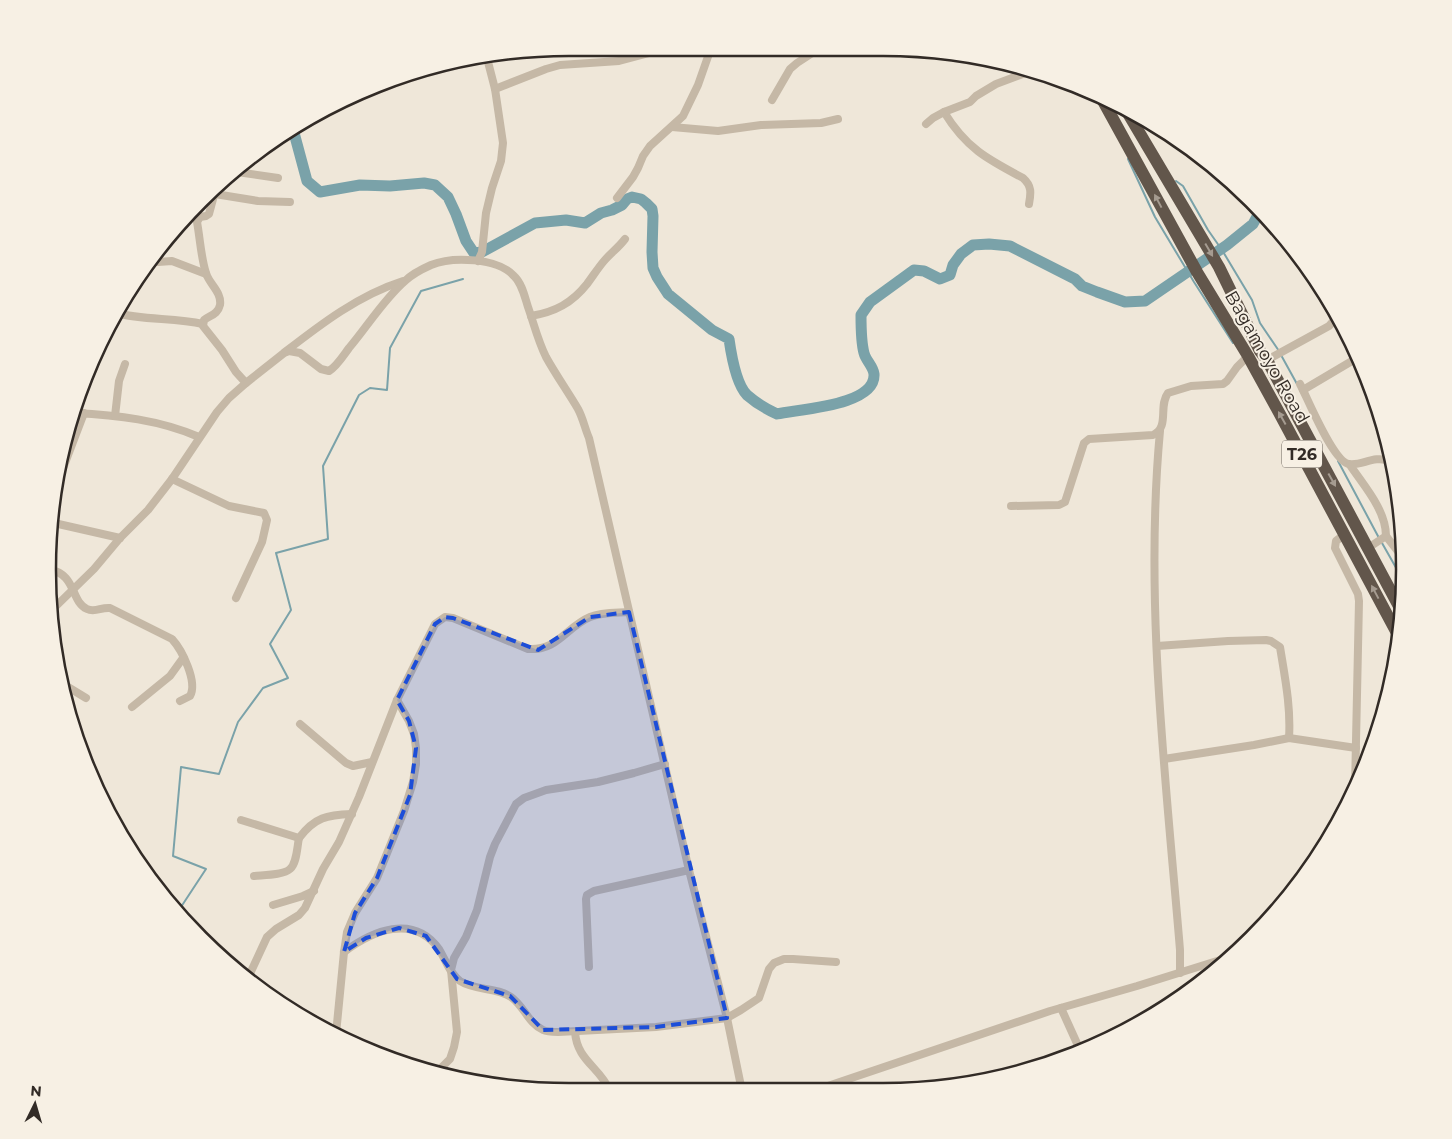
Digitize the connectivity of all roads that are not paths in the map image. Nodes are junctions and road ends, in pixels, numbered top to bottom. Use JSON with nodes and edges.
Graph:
{"nodes":[{"id":1,"x":638,"y":56,"type":"edge"},
{"id":2,"x":708,"y":56,"type":"edge"},
{"id":3,"x":808,"y":56,"type":"edge"},
{"id":4,"x":488,"y":63,"type":"edge"},
{"id":5,"x":1020,"y":75,"type":"edge"},
{"id":6,"x":494,"y":89,"type":"junction"},
{"id":7,"x":772,"y":100,"type":"dead end"},
{"id":8,"x":1107,"y":107,"type":"edge"},
{"id":9,"x":944,"y":112,"type":"junction"},
{"id":10,"x":838,"y":119,"type":"dead end"},
{"id":11,"x":1133,"y":122,"type":"edge"},
{"id":12,"x":926,"y":124,"type":"dead end"},
{"id":13,"x":672,"y":127,"type":"junction"},
{"id":14,"x":244,"y":173,"type":"edge"},
{"id":15,"x":278,"y":178,"type":"dead end"},
{"id":16,"x":222,"y":193,"type":"edge"},
{"id":17,"x":617,"y":198,"type":"dead end"},
{"id":18,"x":212,"y":202,"type":"edge"},
{"id":19,"x":290,"y":202,"type":"dead end"},
{"id":20,"x":1029,"y":204,"type":"dead end"},
{"id":21,"x":626,"y":239,"type":"dead end"},
{"id":22,"x":478,"y":261,"type":"junction"},
{"id":23,"x":158,"y":262,"type":"dead end"},
{"id":24,"x":206,"y":274,"type":"junction"},
{"id":25,"x":406,"y":280,"type":"junction"},
{"id":26,"x":124,"y":314,"type":"edge"},
{"id":27,"x":531,"y":316,"type":"junction"},
{"id":28,"x":1332,"y":322,"type":"edge"},
{"id":29,"x":203,"y":324,"type":"junction"},
{"id":30,"x":284,"y":353,"type":"junction"},
{"id":31,"x":1248,"y":356,"type":"junction"},
{"id":32,"x":1267,"y":360,"type":"junction"},
{"id":33,"x":1352,"y":361,"type":"edge"},
{"id":34,"x":125,"y":364,"type":"dead end"},
{"id":35,"x":246,"y":383,"type":"junction"},
{"id":36,"x":81,"y":413,"type":"edge"},
{"id":37,"x":84,"y":413,"type":"junction"},
{"id":38,"x":115,"y":416,"type":"junction"},
{"id":39,"x":1160,"y":431,"type":"junction"},
{"id":40,"x":199,"y":437,"type":"junction"},
{"id":41,"x":72,"y":444,"type":"edge"},
{"id":42,"x":1384,"y":459,"type":"edge"},
{"id":43,"x":1350,"y":465,"type":"junction"},
{"id":44,"x":172,"y":478,"type":"junction"},
{"id":45,"x":1011,"y":506,"type":"dead end"},
{"id":46,"x":58,"y":524,"type":"edge"},
{"id":47,"x":1345,"y":534,"type":"junction"},
{"id":48,"x":1386,"y":536,"type":"junction"},
{"id":49,"x":120,"y":538,"type":"junction"},
{"id":50,"x":1368,"y":548,"type":"junction"},
{"id":51,"x":1395,"y":548,"type":"edge"},
{"id":52,"x":56,"y":571,"type":"edge"},
{"id":53,"x":72,"y":589,"type":"junction"},
{"id":54,"x":236,"y":598,"type":"dead end"},
{"id":55,"x":1395,"y":599,"type":"edge"},
{"id":56,"x":57,"y":605,"type":"edge"},
{"id":57,"x":629,"y":612,"type":"junction"},
{"id":58,"x":1392,"y":624,"type":"edge"},
{"id":59,"x":1156,"y":646,"type":"junction"},
{"id":60,"x":183,"y":658,"type":"junction"},
{"id":61,"x":71,"y":689,"type":"edge"},
{"id":62,"x":86,"y":698,"type":"dead end"},
{"id":63,"x":397,"y":700,"type":"junction"},
{"id":64,"x":180,"y":701,"type":"dead end"},
{"id":65,"x":132,"y":707,"type":"dead end"},
{"id":66,"x":300,"y":724,"type":"dead end"},
{"id":67,"x":1288,"y":738,"type":"junction"},
{"id":68,"x":1356,"y":748,"type":"junction"},
{"id":69,"x":1164,"y":759,"type":"junction"},
{"id":70,"x":372,"y":762,"type":"junction"},
{"id":71,"x":665,"y":764,"type":"junction"},
{"id":72,"x":1355,"y":769,"type":"edge"},
{"id":73,"x":352,"y":814,"type":"junction"},
{"id":74,"x":241,"y":820,"type":"dead end"},
{"id":75,"x":299,"y":838,"type":"junction"},
{"id":76,"x":689,"y":870,"type":"junction"},
{"id":77,"x":254,"y":876,"type":"dead end"},
{"id":78,"x":314,"y":891,"type":"junction"},
{"id":79,"x":273,"y":905,"type":"dead end"},
{"id":80,"x":344,"y":952,"type":"junction"},
{"id":81,"x":836,"y":962,"type":"dead end"},
{"id":82,"x":1212,"y":963,"type":"edge"},
{"id":83,"x":589,"y":967,"type":"dead end"},
{"id":84,"x":451,"y":970,"type":"junction"},
{"id":85,"x":251,"y":972,"type":"edge"},
{"id":86,"x":1180,"y":973,"type":"junction"},
{"id":87,"x":1061,"y":1008,"type":"junction"},
{"id":88,"x":727,"y":1018,"type":"junction"},
{"id":89,"x":337,"y":1027,"type":"edge"},
{"id":90,"x":575,"y":1032,"type":"junction"},
{"id":91,"x":1078,"y":1045,"type":"edge"},
{"id":92,"x":443,"y":1066,"type":"edge"},
{"id":93,"x":605,"y":1083,"type":"edge"},
{"id":94,"x":740,"y":1083,"type":"edge"},
{"id":95,"x":837,"y":1083,"type":"edge"}],
"edges":[{"from":1,"to":6,"type":"street"},
{"from":2,"to":13,"type":"street"},
{"from":3,"to":7,"type":"street"},
{"from":4,"to":6,"type":"street"},
{"from":5,"to":9,"type":"street"},
{"from":6,"to":22,"type":"street"},
{"from":31,"to":8,"type":"highway","name":"Bagamoyo Road","number":"T26","one_way":true},
{"from":9,"to":12,"type":"street"},
{"from":9,"to":20,"type":"street"},
{"from":10,"to":13,"type":"street"},
{"from":11,"to":32,"type":"highway","name":"Bagamoyo Road","number":"T26","one_way":true},
{"from":13,"to":17,"type":"street"},
{"from":14,"to":15,"type":"street"},
{"from":16,"to":19,"type":"street"},
{"from":18,"to":24,"type":"street"},
{"from":21,"to":27,"type":"street"},
{"from":22,"to":25,"type":"street"},
{"from":22,"to":27,"type":"street"},
{"from":23,"to":24,"type":"street"},
{"from":24,"to":29,"type":"street"},
{"from":25,"to":30,"type":"street"},
{"from":25,"to":30,"type":"street"},
{"from":26,"to":29,"type":"street"},
{"from":27,"to":57,"type":"street"},
{"from":28,"to":32,"type":"street"},
{"from":29,"to":35,"type":"street"},
{"from":30,"to":35,"type":"street"},
{"from":31,"to":39,"type":"street"},
{"from":47,"to":31,"type":"highway","name":"Bagamoyo Road","number":"T26","one_way":true},
{"from":32,"to":50,"type":"highway","name":"Bagamoyo Road","number":"T26","one_way":true},
{"from":33,"to":43,"type":"street"},
{"from":34,"to":38,"type":"street"},
{"from":35,"to":40,"type":"street"},
{"from":36,"to":37,"type":"street"},
{"from":37,"to":38,"type":"street"},
{"from":37,"to":41,"type":"street"},
{"from":38,"to":40,"type":"street"},
{"from":39,"to":45,"type":"street"},
{"from":39,"to":59,"type":"street"},
{"from":40,"to":44,"type":"street"},
{"from":42,"to":43,"type":"street"},
{"from":43,"to":48,"type":"street"},
{"from":44,"to":49,"type":"street"},
{"from":44,"to":54,"type":"street"},
{"from":46,"to":49,"type":"street"},
{"from":58,"to":47,"type":"highway","name":"Bagamoyo Road","number":"T26","one_way":true},
{"from":47,"to":68,"type":"street"},
{"from":48,"to":50,"type":"street"},
{"from":48,"to":51,"type":"street"},
{"from":49,"to":53,"type":"street"},
{"from":50,"to":55,"type":"highway","name":"Bagamoyo Road","number":"T26"},
{"from":52,"to":53,"type":"street"},
{"from":53,"to":56,"type":"street"},
{"from":53,"to":60,"type":"street"},
{"from":57,"to":63,"type":"street"},
{"from":57,"to":71,"type":"street"},
{"from":59,"to":67,"type":"street"},
{"from":59,"to":69,"type":"street"},
{"from":60,"to":64,"type":"street"},
{"from":60,"to":65,"type":"street"},
{"from":61,"to":62,"type":"street"},
{"from":63,"to":70,"type":"street"},
{"from":63,"to":80,"type":"street"},
{"from":66,"to":70,"type":"street"},
{"from":67,"to":68,"type":"street"},
{"from":67,"to":69,"type":"street"},
{"from":68,"to":72,"type":"street"},
{"from":69,"to":86,"type":"street"},
{"from":70,"to":73,"type":"street"},
{"from":71,"to":76,"type":"street"},
{"from":71,"to":84,"type":"street"},
{"from":73,"to":75,"type":"street"},
{"from":73,"to":78,"type":"street"},
{"from":74,"to":75,"type":"street"},
{"from":75,"to":77,"type":"street"},
{"from":76,"to":83,"type":"street"},
{"from":76,"to":88,"type":"street"},
{"from":78,"to":79,"type":"street"},
{"from":78,"to":85,"type":"street"},
{"from":80,"to":84,"type":"street"},
{"from":80,"to":89,"type":"street"},
{"from":81,"to":88,"type":"street"},
{"from":82,"to":86,"type":"street"},
{"from":84,"to":90,"type":"street"},
{"from":84,"to":92,"type":"street"},
{"from":86,"to":87,"type":"street"},
{"from":87,"to":91,"type":"street"},
{"from":87,"to":95,"type":"street"},
{"from":88,"to":90,"type":"street"},
{"from":88,"to":94,"type":"street"},
{"from":90,"to":93,"type":"street"}]}
